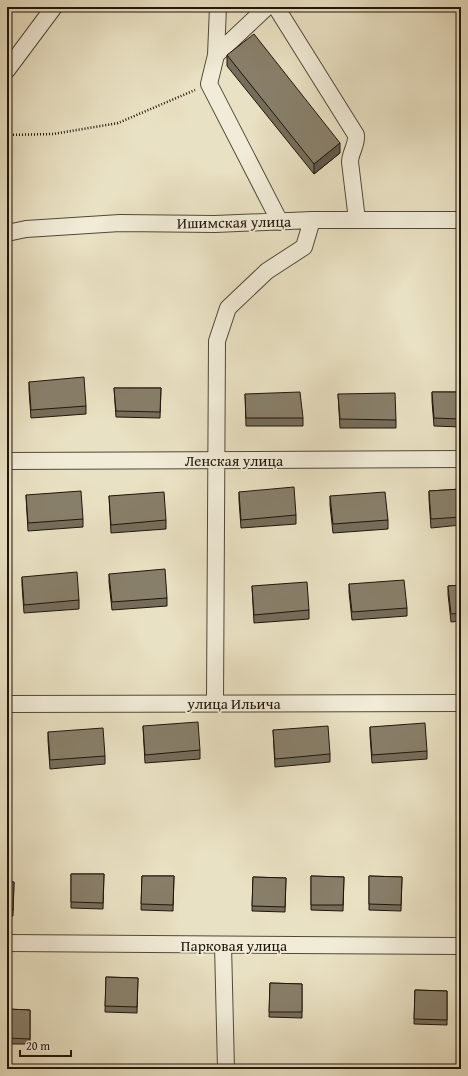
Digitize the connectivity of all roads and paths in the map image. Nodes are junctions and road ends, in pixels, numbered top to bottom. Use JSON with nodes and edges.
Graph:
{"nodes":[{"id":1,"x":54,"y":7,"type":"edge"},
{"id":2,"x":218,"y":7,"type":"edge"},
{"id":3,"x":267,"y":7,"type":"edge"},
{"id":4,"x":276,"y":7,"type":"edge"},
{"id":5,"x":216,"y":55,"type":"junction"},
{"id":6,"x":7,"y":70,"type":"edge"},
{"id":7,"x":209,"y":84,"type":"junction"},
{"id":8,"x":7,"y":135,"type":"edge"},
{"id":9,"x":312,"y":220,"type":"junction"},
{"id":10,"x":357,"y":220,"type":"junction"},
{"id":11,"x":461,"y":220,"type":"edge"},
{"id":12,"x":280,"y":222,"type":"junction"},
{"id":13,"x":7,"y":233,"type":"edge"},
{"id":14,"x":461,"y":459,"type":"edge"},
{"id":15,"x":215,"y":460,"type":"junction"},
{"id":16,"x":7,"y":461,"type":"edge"},
{"id":17,"x":215,"y":702,"type":"junction"},
{"id":18,"x":461,"y":703,"type":"edge"},
{"id":19,"x":7,"y":704,"type":"edge"},
{"id":20,"x":7,"y":943,"type":"edge"},
{"id":21,"x":223,"y":945,"type":"junction"},
{"id":22,"x":461,"y":946,"type":"edge"},
{"id":23,"x":226,"y":1069,"type":"edge"}],
"edges":[{"from":1,"to":6,"type":"street"},
{"from":2,"to":5,"type":"street"},
{"from":3,"to":5,"type":"street"},
{"from":4,"to":10,"type":"street"},
{"from":5,"to":7,"type":"street"},
{"from":7,"to":8,"type":"path"},
{"from":7,"to":12,"type":"street"},
{"from":9,"to":10,"type":"street","name":"Ишимская улица"},
{"from":9,"to":12,"type":"street","name":"Ишимская улица"},
{"from":9,"to":15,"type":"street"},
{"from":10,"to":11,"type":"street","name":"Ишимская улица"},
{"from":12,"to":13,"type":"street","name":"Ишимская улица"},
{"from":14,"to":15,"type":"street","name":"Ленская улица"},
{"from":15,"to":16,"type":"street","name":"Ленская улица"},
{"from":15,"to":17,"type":"street"},
{"from":17,"to":18,"type":"street","name":"улица Ильича"},
{"from":17,"to":19,"type":"street","name":"улица Ильича"},
{"from":20,"to":21,"type":"street","name":"Парковая улица"},
{"from":21,"to":22,"type":"street","name":"Парковая улица"},
{"from":21,"to":23,"type":"street"}]}
